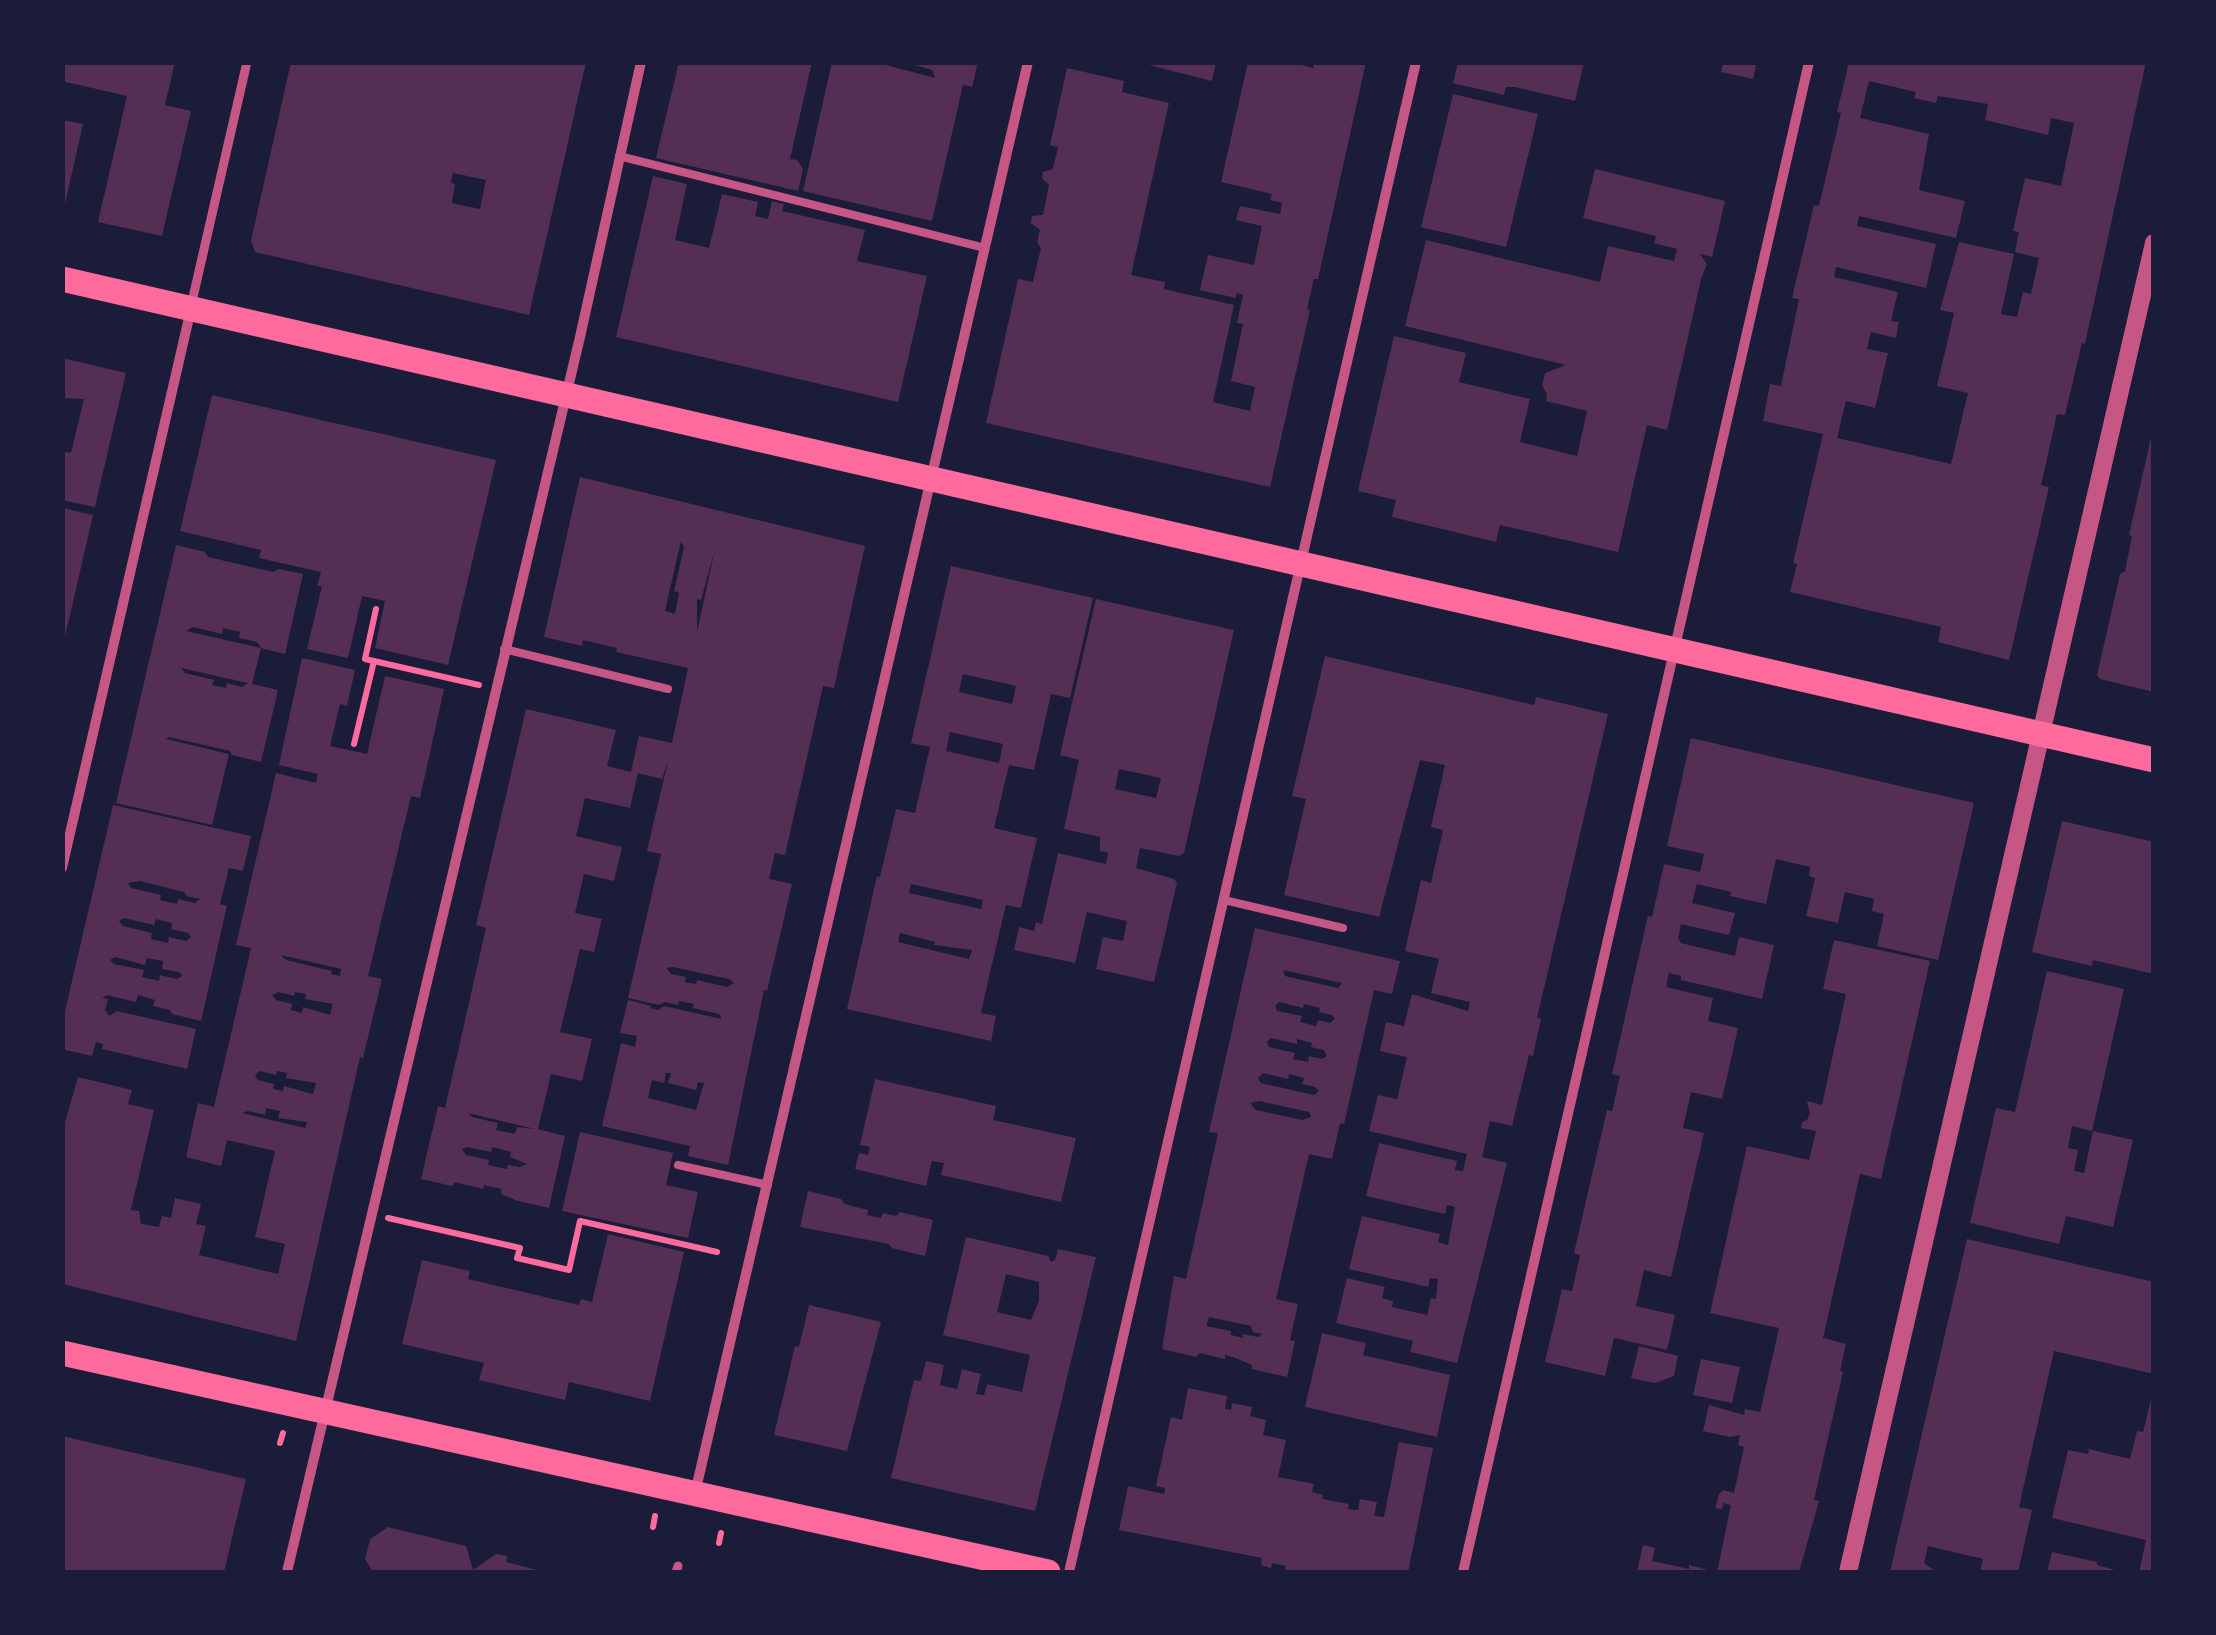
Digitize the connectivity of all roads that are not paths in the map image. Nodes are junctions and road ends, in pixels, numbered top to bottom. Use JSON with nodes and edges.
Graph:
{"nodes":[{"id":1,"x":247,"y":62,"type":"edge"},
{"id":2,"x":641,"y":62,"type":"edge"},
{"id":3,"x":1028,"y":62,"type":"edge"},
{"id":4,"x":1416,"y":62,"type":"edge"},
{"id":5,"x":1808,"y":62,"type":"edge"},
{"id":6,"x":620,"y":156,"type":"junction"},
{"id":7,"x":2154,"y":244,"type":"edge"},
{"id":8,"x":985,"y":248,"type":"junction"},
{"id":9,"x":62,"y":280,"type":"edge"},
{"id":10,"x":191,"y":308,"type":"junction"},
{"id":11,"x":565,"y":394,"type":"junction"},
{"id":12,"x":931,"y":477,"type":"junction"},
{"id":13,"x":1301,"y":562,"type":"junction"},
{"id":14,"x":504,"y":649,"type":"junction"},
{"id":15,"x":1674,"y":649,"type":"junction"},
{"id":16,"x":668,"y":689,"type":"dead end"},
{"id":17,"x":2040,"y":734,"type":"junction"},
{"id":18,"x":2154,"y":760,"type":"edge"},
{"id":19,"x":62,"y":868,"type":"edge"},
{"id":20,"x":1224,"y":900,"type":"junction"},
{"id":21,"x":1343,"y":928,"type":"dead end"},
{"id":22,"x":678,"y":1164,"type":"dead end"},
{"id":23,"x":768,"y":1185,"type":"junction"},
{"id":24,"x":62,"y":1353,"type":"edge"},
{"id":25,"x":323,"y":1412,"type":"junction"},
{"id":26,"x":695,"y":1494,"type":"junction"},
{"id":27,"x":287,"y":1572,"type":"edge"},
{"id":28,"x":1048,"y":1572,"type":"edge"},
{"id":29,"x":1069,"y":1572,"type":"edge"},
{"id":30,"x":1463,"y":1572,"type":"edge"},
{"id":31,"x":1848,"y":1572,"type":"edge"}],
"edges":[{"from":1,"to":10,"type":"street"},
{"from":2,"to":6,"type":"street"},
{"from":3,"to":8,"type":"street"},
{"from":4,"to":13,"type":"street"},
{"from":5,"to":15,"type":"street"},
{"from":6,"to":8,"type":"lane"},
{"from":6,"to":11,"type":"street"},
{"from":7,"to":17,"type":"street"},
{"from":8,"to":12,"type":"street"},
{"from":9,"to":10,"type":"main road"},
{"from":10,"to":11,"type":"main road"},
{"from":10,"to":19,"type":"street"},
{"from":11,"to":12,"type":"main road"},
{"from":11,"to":14,"type":"street"},
{"from":12,"to":13,"type":"main road"},
{"from":12,"to":23,"type":"street"},
{"from":13,"to":15,"type":"main road"},
{"from":13,"to":20,"type":"street"},
{"from":14,"to":16,"type":"lane"},
{"from":14,"to":25,"type":"street"},
{"from":15,"to":17,"type":"main road"},
{"from":15,"to":30,"type":"street"},
{"from":17,"to":18,"type":"main road"},
{"from":17,"to":31,"type":"street"},
{"from":20,"to":21,"type":"lane"},
{"from":20,"to":29,"type":"street"},
{"from":22,"to":23,"type":"lane"},
{"from":23,"to":26,"type":"street"},
{"from":24,"to":25,"type":"main road"},
{"from":25,"to":26,"type":"main road"},
{"from":25,"to":27,"type":"street"},
{"from":26,"to":28,"type":"main road"}]}
